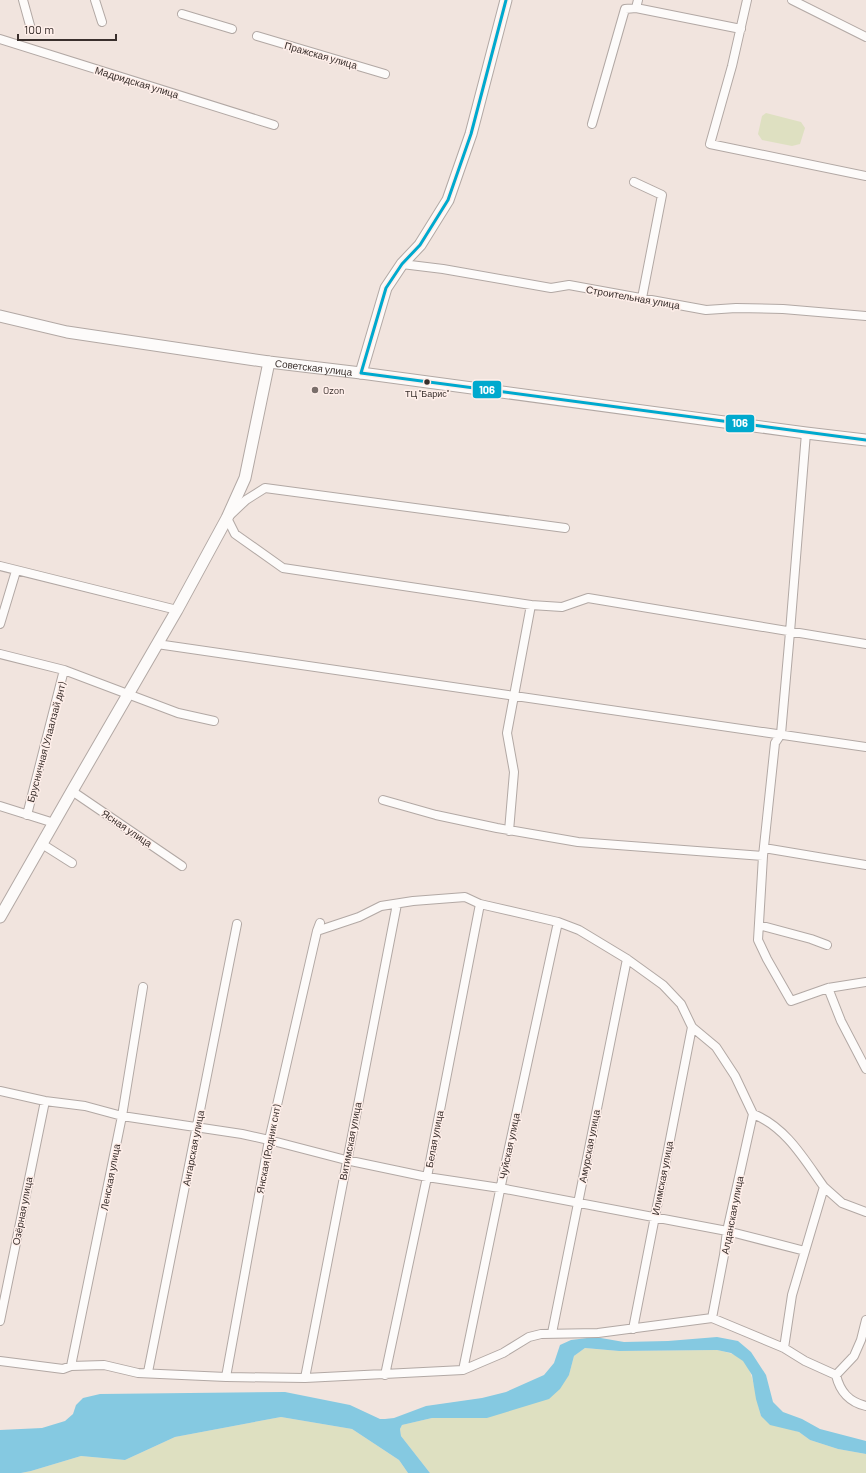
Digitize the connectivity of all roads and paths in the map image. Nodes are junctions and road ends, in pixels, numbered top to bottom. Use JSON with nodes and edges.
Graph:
{"nodes":[{"id":1,"x":23,"y":0,"type":"edge"},
{"id":2,"x":95,"y":0,"type":"edge"},
{"id":3,"x":506,"y":0,"type":"edge"},
{"id":4,"x":747,"y":0,"type":"edge"},
{"id":5,"x":792,"y":0,"type":"edge"},
{"id":6,"x":637,"y":4,"type":"edge"},
{"id":7,"x":182,"y":14,"type":"dead end"},
{"id":8,"x":102,"y":22,"type":"dead end"},
{"id":9,"x":31,"y":29,"type":"dead end"},
{"id":10,"x":232,"y":29,"type":"dead end"},
{"id":11,"x":741,"y":29,"type":"junction"},
{"id":12,"x":257,"y":36,"type":"dead end"},
{"id":13,"x":866,"y":37,"type":"edge"},
{"id":14,"x":0,"y":39,"type":"edge"},
{"id":15,"x":385,"y":74,"type":"dead end"},
{"id":16,"x":592,"y":124,"type":"dead end"},
{"id":17,"x":274,"y":125,"type":"dead end"},
{"id":18,"x":866,"y":176,"type":"edge"},
{"id":19,"x":634,"y":182,"type":"dead end"},
{"id":20,"x":402,"y":264,"type":"junction"},
{"id":21,"x":642,"y":298,"type":"junction"},
{"id":22,"x":0,"y":316,"type":"edge"},
{"id":23,"x":866,"y":316,"type":"edge"},
{"id":24,"x":270,"y":362,"type":"junction"},
{"id":25,"x":361,"y":373,"type":"junction"},
{"id":26,"x":806,"y":433,"type":"junction"},
{"id":27,"x":866,"y":440,"type":"edge"},
{"id":28,"x":227,"y":518,"type":"junction"},
{"id":29,"x":565,"y":528,"type":"dead end"},
{"id":30,"x":0,"y":566,"type":"edge"},
{"id":31,"x":16,"y":571,"type":"junction"},
{"id":32,"x":531,"y":605,"type":"junction"},
{"id":33,"x":177,"y":610,"type":"junction"},
{"id":34,"x":0,"y":624,"type":"edge"},
{"id":35,"x":790,"y":632,"type":"junction"},
{"id":36,"x":157,"y":644,"type":"junction"},
{"id":37,"x":866,"y":644,"type":"edge"},
{"id":38,"x":0,"y":654,"type":"edge"},
{"id":39,"x":64,"y":670,"type":"junction"},
{"id":40,"x":129,"y":694,"type":"junction"},
{"id":41,"x":514,"y":695,"type":"junction"},
{"id":42,"x":214,"y":720,"type":"dead end"},
{"id":43,"x":781,"y":734,"type":"junction"},
{"id":44,"x":866,"y":747,"type":"edge"},
{"id":45,"x":72,"y":791,"type":"junction"},
{"id":46,"x":383,"y":800,"type":"dead end"},
{"id":47,"x":0,"y":806,"type":"edge"},
{"id":48,"x":27,"y":814,"type":"junction"},
{"id":49,"x":54,"y":823,"type":"junction"},
{"id":50,"x":509,"y":831,"type":"junction"},
{"id":51,"x":42,"y":844,"type":"junction"},
{"id":52,"x":763,"y":852,"type":"junction"},
{"id":53,"x":72,"y":863,"type":"dead end"},
{"id":54,"x":866,"y":865,"type":"edge"},
{"id":55,"x":182,"y":866,"type":"dead end"},
{"id":56,"x":396,"y":904,"type":"junction"},
{"id":57,"x":480,"y":904,"type":"junction"},
{"id":58,"x":0,"y":917,"type":"edge"},
{"id":59,"x":558,"y":922,"type":"junction"},
{"id":60,"x":237,"y":924,"type":"dead end"},
{"id":61,"x":759,"y":925,"type":"junction"},
{"id":62,"x":827,"y":945,"type":"dead end"},
{"id":63,"x":627,"y":959,"type":"junction"},
{"id":64,"x":866,"y":982,"type":"edge"},
{"id":65,"x":143,"y":987,"type":"dead end"},
{"id":66,"x":828,"y":988,"type":"junction"},
{"id":67,"x":692,"y":1027,"type":"junction"},
{"id":68,"x":866,"y":1069,"type":"edge"},
{"id":69,"x":0,"y":1092,"type":"edge"},
{"id":70,"x":44,"y":1101,"type":"junction"},
{"id":71,"x":753,"y":1114,"type":"junction"},
{"id":72,"x":122,"y":1116,"type":"junction"},
{"id":73,"x":198,"y":1128,"type":"junction"},
{"id":74,"x":269,"y":1140,"type":"junction"},
{"id":75,"x":346,"y":1160,"type":"junction"},
{"id":76,"x":427,"y":1177,"type":"junction"},
{"id":77,"x":824,"y":1187,"type":"junction"},
{"id":78,"x":500,"y":1188,"type":"junction"},
{"id":79,"x":578,"y":1204,"type":"junction"},
{"id":80,"x":866,"y":1212,"type":"edge"},
{"id":81,"x":654,"y":1218,"type":"junction"},
{"id":82,"x":727,"y":1232,"type":"junction"},
{"id":83,"x":805,"y":1251,"type":"junction"},
{"id":84,"x":712,"y":1318,"type":"junction"},
{"id":85,"x":0,"y":1320,"type":"edge"},
{"id":86,"x":866,"y":1320,"type":"edge"},
{"id":87,"x":633,"y":1329,"type":"junction"},
{"id":88,"x":552,"y":1333,"type":"junction"},
{"id":89,"x":784,"y":1348,"type":"junction"},
{"id":90,"x":0,"y":1361,"type":"edge"},
{"id":91,"x":71,"y":1366,"type":"junction"},
{"id":92,"x":463,"y":1370,"type":"junction"},
{"id":93,"x":148,"y":1372,"type":"junction"},
{"id":94,"x":385,"y":1375,"type":"junction"},
{"id":95,"x":836,"y":1375,"type":"junction"},
{"id":96,"x":226,"y":1377,"type":"junction"},
{"id":97,"x":305,"y":1378,"type":"junction"},
{"id":98,"x":866,"y":1406,"type":"edge"}],
"edges":[{"from":1,"to":9,"type":"street"},
{"from":2,"to":8,"type":"street"},
{"from":3,"to":20,"type":"main road"},
{"from":4,"to":11,"type":"street"},
{"from":5,"to":13,"type":"street"},
{"from":6,"to":11,"type":"street"},
{"from":6,"to":16,"type":"street"},
{"from":7,"to":10,"type":"street"},
{"from":11,"to":18,"type":"street"},
{"from":12,"to":15,"type":"street","name":"Пражская улица"},
{"from":14,"to":17,"type":"street","name":"Мадридская улица"},
{"from":19,"to":21,"type":"street"},
{"from":20,"to":21,"type":"street","name":"Строительная улица"},
{"from":20,"to":25,"type":"main road"},
{"from":21,"to":23,"type":"street","name":"Строительная улица"},
{"from":22,"to":24,"type":"main road","name":"Советская улица"},
{"from":24,"to":25,"type":"main road","name":"Советская улица"},
{"from":24,"to":28,"type":"main road"},
{"from":25,"to":26,"type":"main road","name":"Советская улица"},
{"from":26,"to":27,"type":"main road","name":"Советская улица"},
{"from":26,"to":35,"type":"street"},
{"from":28,"to":29,"type":"street"},
{"from":28,"to":32,"type":"street"},
{"from":28,"to":33,"type":"main road"},
{"from":30,"to":31,"type":"street"},
{"from":31,"to":33,"type":"street"},
{"from":31,"to":34,"type":"street"},
{"from":32,"to":35,"type":"street"},
{"from":32,"to":41,"type":"street"},
{"from":33,"to":36,"type":"main road"},
{"from":35,"to":37,"type":"street"},
{"from":35,"to":43,"type":"street"},
{"from":36,"to":40,"type":"main road"},
{"from":36,"to":41,"type":"street"},
{"from":38,"to":39,"type":"street"},
{"from":39,"to":40,"type":"street"},
{"from":39,"to":48,"type":"street","name":"Брусничная (Улаалзай днт)"},
{"from":40,"to":42,"type":"street"},
{"from":40,"to":45,"type":"main road"},
{"from":41,"to":43,"type":"street"},
{"from":41,"to":50,"type":"street"},
{"from":43,"to":44,"type":"street"},
{"from":43,"to":52,"type":"street"},
{"from":45,"to":49,"type":"main road"},
{"from":45,"to":55,"type":"street","name":"Ясная улица"},
{"from":46,"to":50,"type":"street"},
{"from":47,"to":48,"type":"street","name":"Брусничная (Улаалзай днт)"},
{"from":48,"to":49,"type":"street","name":"Брусничная (Улаалзай днт)"},
{"from":49,"to":51,"type":"main road"},
{"from":50,"to":52,"type":"street"},
{"from":51,"to":53,"type":"street"},
{"from":51,"to":58,"type":"main road"},
{"from":52,"to":54,"type":"street"},
{"from":52,"to":61,"type":"street"},
{"from":56,"to":57,"type":"street"},
{"from":56,"to":74,"type":"street","name":"Янская (Родник снт)"},
{"from":56,"to":75,"type":"street","name":"Витимская улица"},
{"from":57,"to":59,"type":"street"},
{"from":57,"to":76,"type":"street","name":"Белая улица"},
{"from":59,"to":63,"type":"street"},
{"from":59,"to":78,"type":"street","name":"Чуйская улица"},
{"from":60,"to":73,"type":"street","name":"Ангарская улица"},
{"from":61,"to":62,"type":"street"},
{"from":61,"to":66,"type":"street"},
{"from":63,"to":67,"type":"street"},
{"from":63,"to":79,"type":"street","name":"Амурская улица"},
{"from":64,"to":66,"type":"street"},
{"from":65,"to":72,"type":"street","name":"Ленская улица"},
{"from":66,"to":68,"type":"street"},
{"from":67,"to":71,"type":"street"},
{"from":67,"to":81,"type":"street","name":"Илимская улица"},
{"from":69,"to":70,"type":"street"},
{"from":70,"to":72,"type":"street"},
{"from":70,"to":85,"type":"street","name":"Озёрная улица"},
{"from":71,"to":77,"type":"street"},
{"from":71,"to":82,"type":"street","name":"Алданская улица"},
{"from":72,"to":73,"type":"street"},
{"from":72,"to":91,"type":"street","name":"Ленская улица"},
{"from":73,"to":74,"type":"street"},
{"from":73,"to":93,"type":"street","name":"Ангарская улица"},
{"from":74,"to":75,"type":"street"},
{"from":74,"to":96,"type":"street","name":"Янская (Родник снт)"},
{"from":75,"to":76,"type":"street"},
{"from":75,"to":97,"type":"street","name":"Витимская улица"},
{"from":76,"to":78,"type":"street"},
{"from":76,"to":94,"type":"street","name":"Белая улица"},
{"from":77,"to":80,"type":"street"},
{"from":77,"to":83,"type":"street"},
{"from":78,"to":79,"type":"street"},
{"from":78,"to":92,"type":"street","name":"Чуйская улица"},
{"from":79,"to":81,"type":"street"},
{"from":79,"to":88,"type":"street","name":"Амурская улица"},
{"from":81,"to":82,"type":"street"},
{"from":81,"to":87,"type":"street","name":"Илимская улица"},
{"from":82,"to":83,"type":"street"},
{"from":82,"to":84,"type":"street","name":"Алданская улица"},
{"from":83,"to":89,"type":"street"},
{"from":84,"to":87,"type":"street"},
{"from":84,"to":89,"type":"street"},
{"from":86,"to":95,"type":"street"},
{"from":87,"to":88,"type":"street"},
{"from":88,"to":92,"type":"street"},
{"from":89,"to":95,"type":"street"},
{"from":90,"to":91,"type":"street"},
{"from":91,"to":93,"type":"street"},
{"from":92,"to":94,"type":"street"},
{"from":93,"to":96,"type":"street"},
{"from":94,"to":97,"type":"street"},
{"from":95,"to":98,"type":"street"},
{"from":96,"to":97,"type":"street"}]}
